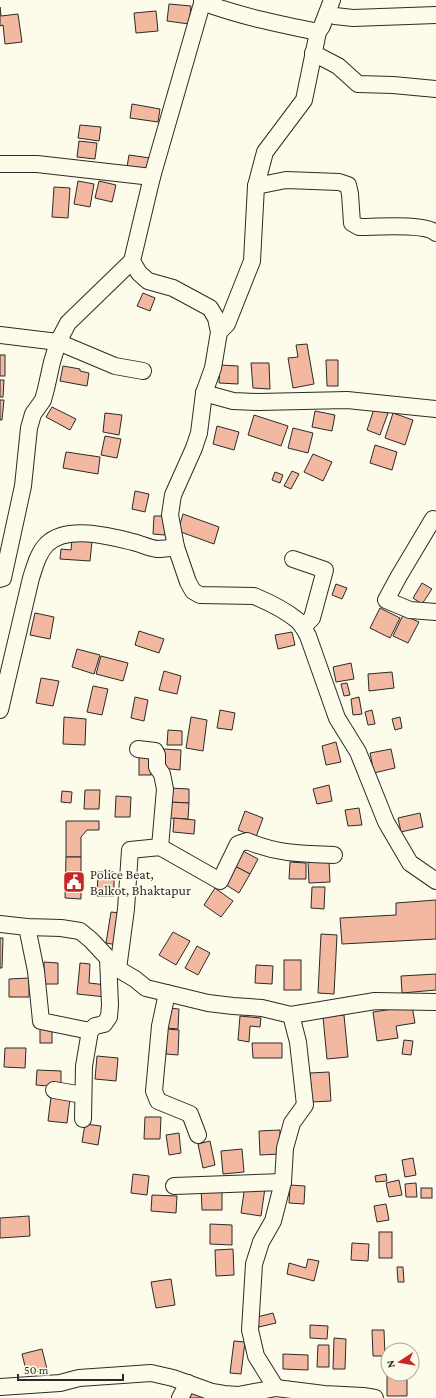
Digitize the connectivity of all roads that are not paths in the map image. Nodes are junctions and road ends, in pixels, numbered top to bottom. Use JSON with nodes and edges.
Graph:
{"nodes":[{"id":1,"x":202,"y":1,"type":"edge"},
{"id":2,"x":330,"y":7,"type":"edge"},
{"id":3,"x":436,"y":15,"type":"edge"},
{"id":4,"x":318,"y":32,"type":"junction"},
{"id":5,"x":313,"y":53,"type":"junction"},
{"id":6,"x":436,"y":89,"type":"edge"},
{"id":7,"x":0,"y":164,"type":"edge"},
{"id":8,"x":152,"y":177,"type":"junction"},
{"id":9,"x":256,"y":186,"type":"junction"},
{"id":10,"x":436,"y":233,"type":"edge"},
{"id":11,"x":132,"y":261,"type":"junction"},
{"id":12,"x":219,"y":332,"type":"junction"},
{"id":13,"x":0,"y":335,"type":"edge"},
{"id":14,"x":58,"y":342,"type":"junction"},
{"id":15,"x":143,"y":371,"type":"dead end"},
{"id":16,"x":204,"y":394,"type":"junction"},
{"id":17,"x":436,"y":409,"type":"edge"},
{"id":18,"x":433,"y":519,"type":"dead end"},
{"id":19,"x":176,"y":548,"type":"junction"},
{"id":20,"x":293,"y":559,"type":"dead end"},
{"id":21,"x":0,"y":579,"type":"edge"},
{"id":22,"x":436,"y":612,"type":"edge"},
{"id":23,"x":303,"y":626,"type":"junction"},
{"id":24,"x":0,"y":710,"type":"edge"},
{"id":25,"x":138,"y":749,"type":"dead end"},
{"id":26,"x":160,"y":847,"type":"junction"},
{"id":27,"x":334,"y":855,"type":"dead end"},
{"id":28,"x":436,"y":881,"type":"edge"},
{"id":29,"x":0,"y":924,"type":"edge"},
{"id":30,"x":27,"y":927,"type":"junction"},
{"id":31,"x":113,"y":963,"type":"junction"},
{"id":32,"x":167,"y":993,"type":"junction"},
{"id":33,"x":436,"y":1002,"type":"edge"},
{"id":34,"x":291,"y":1015,"type":"junction"},
{"id":35,"x":90,"y":1031,"type":"junction"},
{"id":36,"x":54,"y":1090,"type":"dead end"},
{"id":37,"x":83,"y":1095,"type":"junction"},
{"id":38,"x":83,"y":1119,"type":"dead end"},
{"id":39,"x":198,"y":1135,"type":"dead end"},
{"id":40,"x":283,"y":1182,"type":"junction"},
{"id":41,"x":174,"y":1186,"type":"dead end"},
{"id":42,"x":188,"y":1383,"type":"junction"},
{"id":43,"x":0,"y":1387,"type":"edge"},
{"id":44,"x":276,"y":1388,"type":"junction"},
{"id":45,"x":180,"y":1398,"type":"edge"},
{"id":46,"x":375,"y":1398,"type":"edge"}],
"edges":[{"from":1,"to":4,"type":"street"},
{"from":1,"to":8,"type":"street"},
{"from":2,"to":3,"type":"street"},
{"from":2,"to":4,"type":"street"},
{"from":4,"to":5,"type":"street"},
{"from":5,"to":6,"type":"street"},
{"from":5,"to":9,"type":"street"},
{"from":7,"to":8,"type":"street"},
{"from":8,"to":11,"type":"street"},
{"from":9,"to":10,"type":"street"},
{"from":9,"to":12,"type":"street"},
{"from":11,"to":12,"type":"street"},
{"from":11,"to":14,"type":"street"},
{"from":12,"to":16,"type":"street"},
{"from":13,"to":14,"type":"street"},
{"from":14,"to":15,"type":"street"},
{"from":14,"to":21,"type":"street"},
{"from":16,"to":17,"type":"street"},
{"from":16,"to":19,"type":"street"},
{"from":18,"to":22,"type":"street"},
{"from":19,"to":23,"type":"street"},
{"from":19,"to":24,"type":"street"},
{"from":20,"to":23,"type":"street"},
{"from":23,"to":28,"type":"street"},
{"from":25,"to":26,"type":"street"},
{"from":26,"to":27,"type":"street"},
{"from":26,"to":31,"type":"street"},
{"from":29,"to":30,"type":"street"},
{"from":30,"to":31,"type":"street"},
{"from":30,"to":35,"type":"street"},
{"from":31,"to":32,"type":"street"},
{"from":31,"to":35,"type":"street"},
{"from":32,"to":34,"type":"street"},
{"from":32,"to":39,"type":"street"},
{"from":33,"to":34,"type":"street"},
{"from":34,"to":40,"type":"street"},
{"from":35,"to":37,"type":"street"},
{"from":36,"to":37,"type":"street"},
{"from":37,"to":38,"type":"street"},
{"from":40,"to":41,"type":"street"},
{"from":40,"to":44,"type":"street"},
{"from":42,"to":43,"type":"street"},
{"from":42,"to":44,"type":"street"},
{"from":42,"to":45,"type":"street"},
{"from":44,"to":46,"type":"street"}]}
